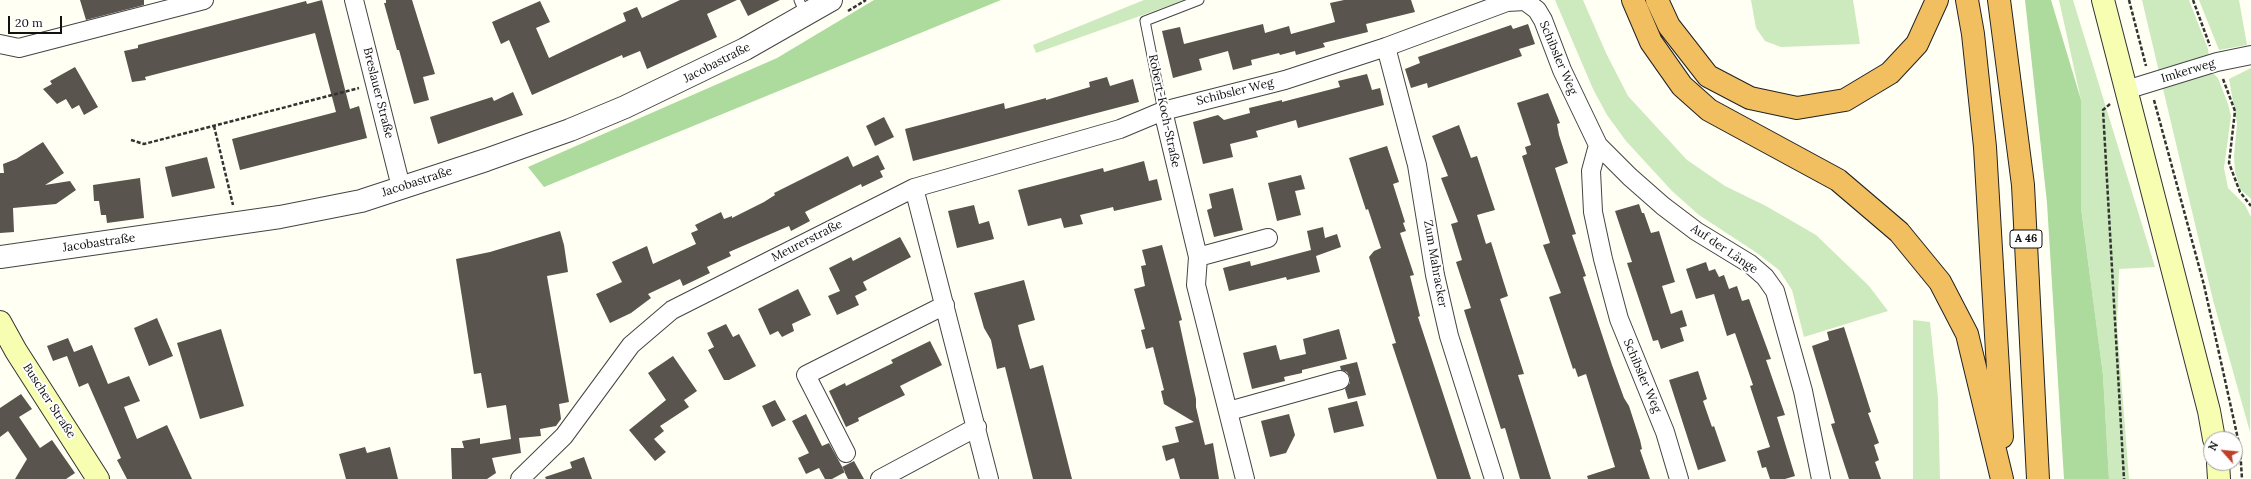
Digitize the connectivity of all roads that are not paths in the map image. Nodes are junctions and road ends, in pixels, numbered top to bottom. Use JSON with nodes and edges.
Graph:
{"nodes":[{"id":1,"x":204,"y":0,"type":"edge"},
{"id":2,"x":354,"y":0,"type":"edge"},
{"id":3,"x":831,"y":0,"type":"edge"},
{"id":4,"x":1199,"y":0,"type":"edge"},
{"id":5,"x":1633,"y":0,"type":"edge"},
{"id":6,"x":1657,"y":0,"type":"edge"},
{"id":7,"x":1937,"y":0,"type":"edge"},
{"id":8,"x":1967,"y":0,"type":"edge"},
{"id":9,"x":1999,"y":0,"type":"edge"},
{"id":10,"x":2103,"y":0,"type":"edge"},
{"id":11,"x":172,"y":4,"type":"edge"},
{"id":12,"x":802,"y":7,"type":"edge"},
{"id":13,"x":0,"y":44,"type":"edge"},
{"id":14,"x":1386,"y":47,"type":"junction"},
{"id":15,"x":2251,"y":55,"type":"edge"},
{"id":16,"x":2126,"y":90,"type":"junction"},
{"id":17,"x":1163,"y":111,"type":"junction"},
{"id":18,"x":1598,"y":145,"type":"junction"},
{"id":19,"x":401,"y":187,"type":"junction"},
{"id":20,"x":914,"y":188,"type":"junction"},
{"id":21,"x":1268,"y":238,"type":"dead end"},
{"id":22,"x":0,"y":257,"type":"edge"},
{"id":23,"x":1198,"y":257,"type":"junction"},
{"id":24,"x":945,"y":306,"type":"junction"},
{"id":25,"x":2,"y":328,"type":"edge"},
{"id":26,"x":1340,"y":380,"type":"dead end"},
{"id":27,"x":1229,"y":411,"type":"junction"},
{"id":28,"x":976,"y":427,"type":"junction"},
{"id":29,"x":2213,"y":431,"type":"edge"},
{"id":30,"x":846,"y":453,"type":"dead end"},
{"id":31,"x":98,"y":479,"type":"edge"},
{"id":32,"x":520,"y":479,"type":"edge"},
{"id":33,"x":880,"y":479,"type":"edge"},
{"id":34,"x":989,"y":479,"type":"edge"},
{"id":35,"x":1245,"y":479,"type":"edge"},
{"id":36,"x":1494,"y":479,"type":"edge"},
{"id":37,"x":1678,"y":479,"type":"edge"},
{"id":38,"x":1821,"y":479,"type":"edge"},
{"id":39,"x":2002,"y":479,"type":"edge"},
{"id":40,"x":2005,"y":479,"type":"edge"},
{"id":41,"x":2038,"y":479,"type":"edge"}],
"edges":[{"from":1,"to":11,"type":"street"},
{"from":2,"to":19,"type":"street","name":"Breslauer Straße"},
{"from":3,"to":12,"type":"street","name":"Jacobastraße"},
{"from":4,"to":17,"type":"lane","name":"Robert-Koch-Straße"},
{"from":5,"to":39,"type":"highway"},
{"from":6,"to":7,"type":"highway"},
{"from":8,"to":40,"type":"highway"},
{"from":9,"to":41,"type":"highway","number":"A 46"},
{"from":10,"to":16,"type":"main road"},
{"from":11,"to":13,"type":"street"},
{"from":12,"to":19,"type":"street","name":"Jacobastraße"},
{"from":14,"to":17,"type":"street","name":"Schibsler Weg"},
{"from":14,"to":18,"type":"street","name":"Schibsler Weg"},
{"from":14,"to":36,"type":"street","name":"Zum Mahracker"},
{"from":15,"to":16,"type":"street","name":"Imkerweg"},
{"from":16,"to":29,"type":"main road"},
{"from":17,"to":20,"type":"street","name":"Meurerstraße"},
{"from":17,"to":23,"type":"street","name":"Robert-Koch-Straße"},
{"from":18,"to":37,"type":"street","name":"Schibsler Weg"},
{"from":18,"to":38,"type":"street","name":"Auf der Länge"},
{"from":19,"to":22,"type":"street","name":"Jacobastraße"},
{"from":20,"to":24,"type":"street"},
{"from":20,"to":32,"type":"street","name":"Meurerstraße"},
{"from":21,"to":23,"type":"street"},
{"from":23,"to":27,"type":"street","name":"Robert-Koch-Straße"},
{"from":24,"to":28,"type":"street"},
{"from":24,"to":30,"type":"street"},
{"from":25,"to":31,"type":"main road","name":"Buscher Straße"},
{"from":26,"to":27,"type":"street"},
{"from":27,"to":35,"type":"street","name":"Robert-Koch-Straße"},
{"from":28,"to":33,"type":"street"},
{"from":28,"to":34,"type":"street"}]}
